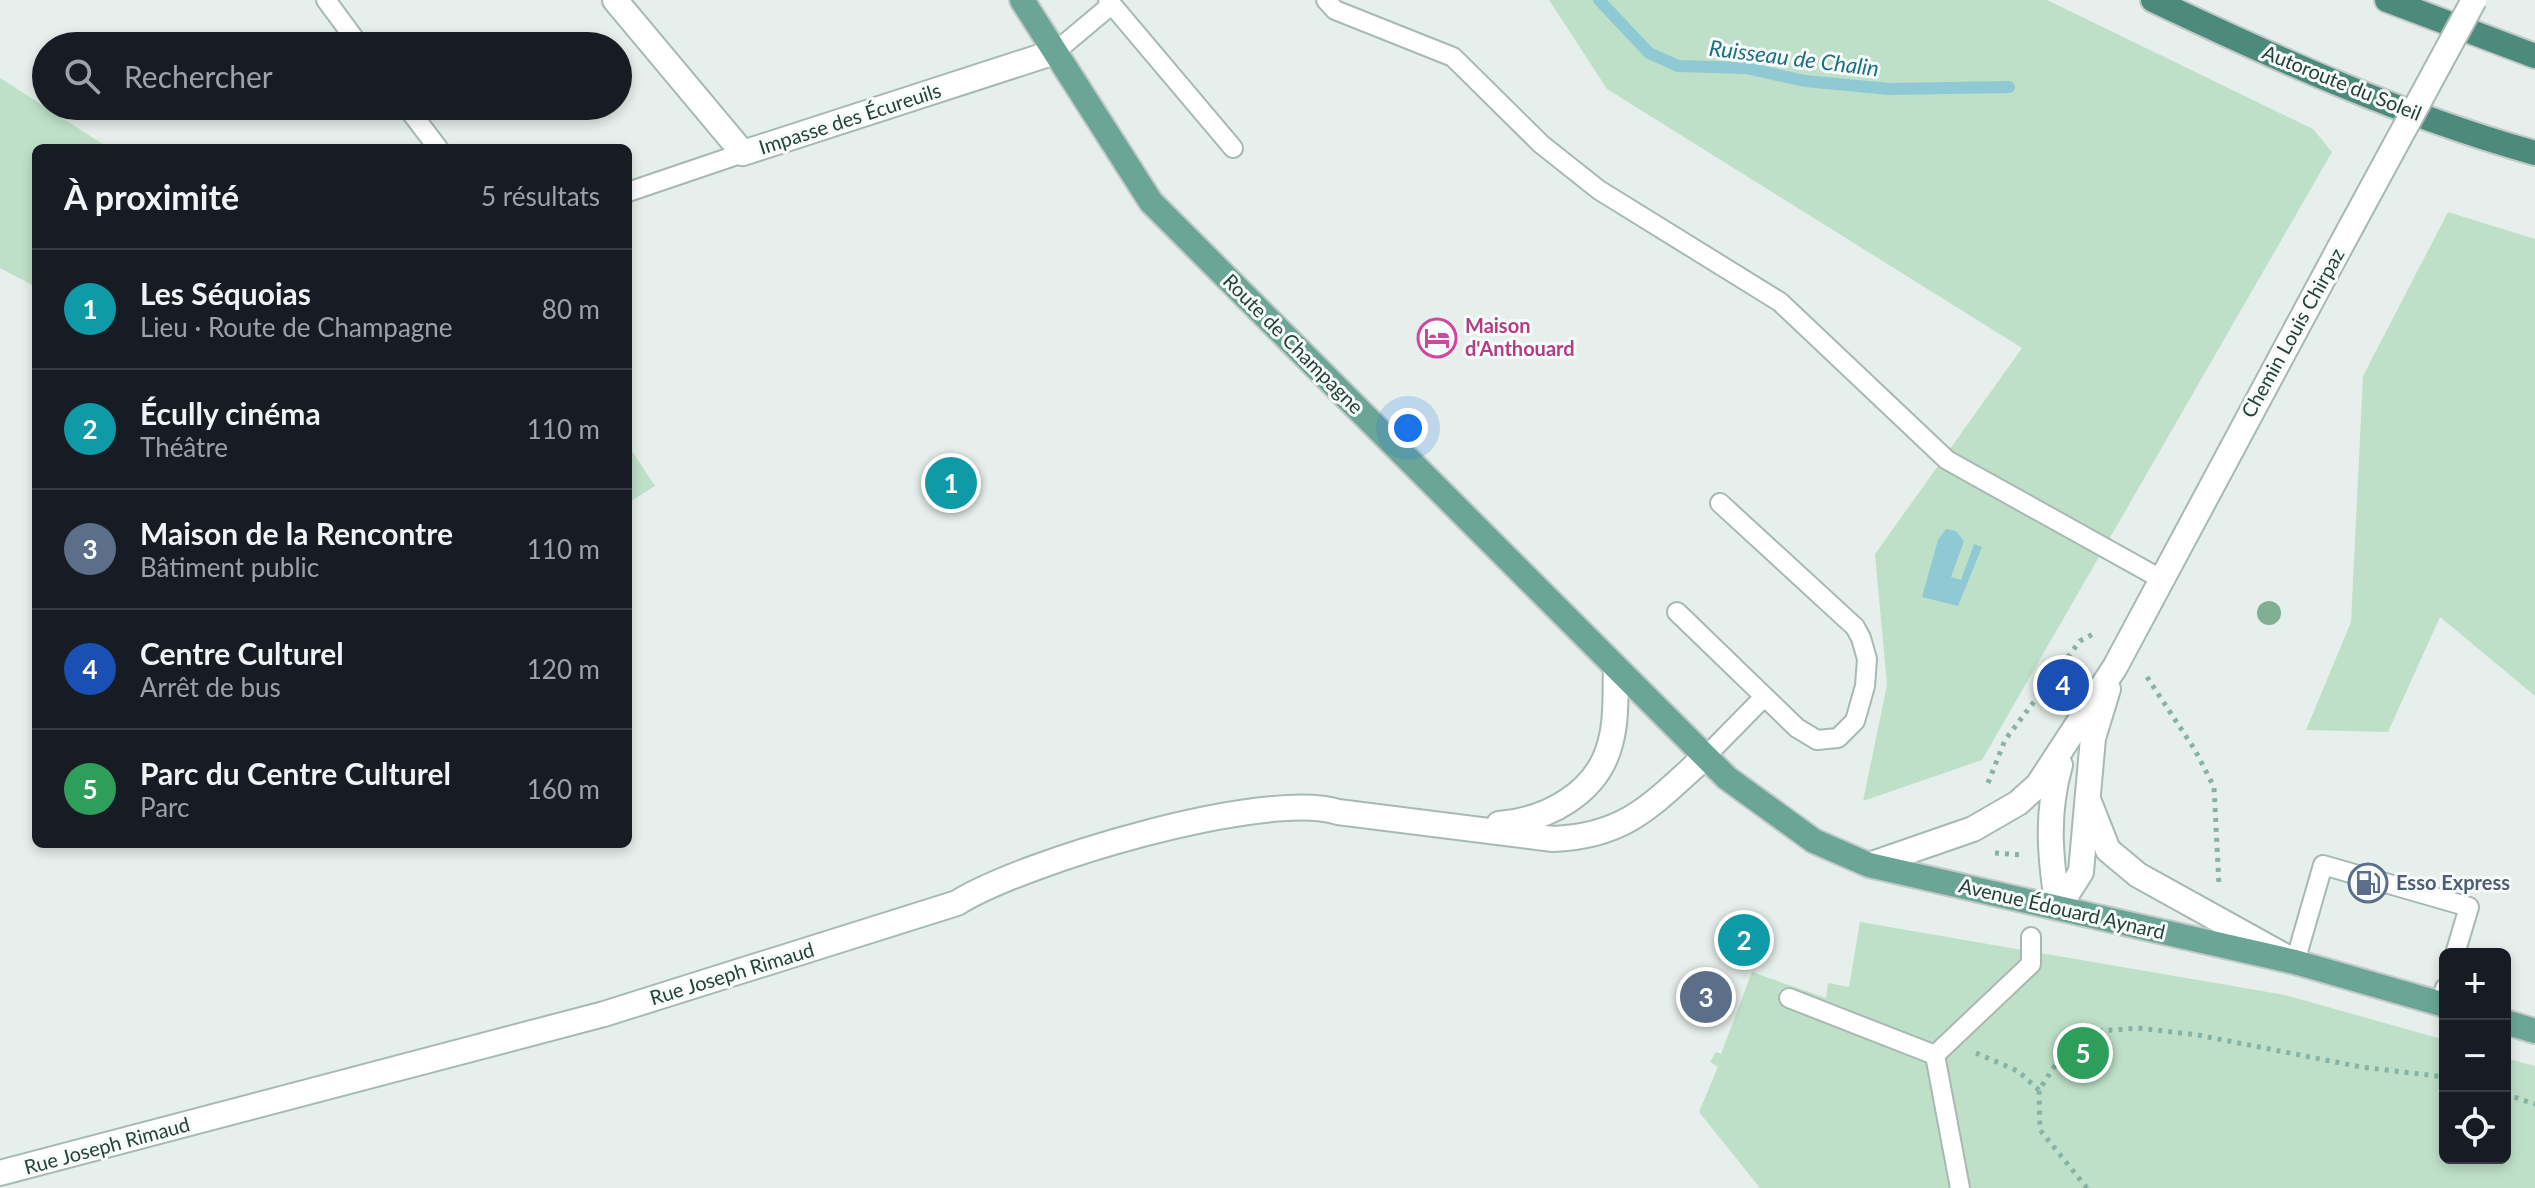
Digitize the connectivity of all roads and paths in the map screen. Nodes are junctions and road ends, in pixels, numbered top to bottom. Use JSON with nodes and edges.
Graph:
{"nodes":[{"id":1,"x":326,"y":0,"type":"edge"},
{"id":2,"x":615,"y":0,"type":"edge"},
{"id":3,"x":1022,"y":0,"type":"edge"},
{"id":4,"x":1326,"y":0,"type":"edge"},
{"id":5,"x":2153,"y":0,"type":"edge"},
{"id":6,"x":2387,"y":0,"type":"edge"},
{"id":7,"x":2474,"y":0,"type":"edge"},
{"id":8,"x":1109,"y":3,"type":"edge"},
{"id":9,"x":350,"y":32,"type":"edge"},
{"id":10,"x":1055,"y":52,"type":"junction"},
{"id":11,"x":2535,"y":56,"type":"edge"},
{"id":12,"x":417,"y":120,"type":"edge"},
{"id":13,"x":435,"y":144,"type":"edge"},
{"id":14,"x":1233,"y":148,"type":"dead end"},
{"id":15,"x":743,"y":153,"type":"junction"},
{"id":16,"x":2535,"y":153,"type":"edge"},
{"id":17,"x":632,"y":191,"type":"edge"},
{"id":18,"x":1720,"y":503,"type":"dead end"},
{"id":19,"x":2161,"y":579,"type":"junction"},
{"id":20,"x":1677,"y":612,"type":"dead end"},
{"id":21,"x":2115,"y":667,"type":"junction"},
{"id":22,"x":1616,"y":669,"type":"junction"},
{"id":23,"x":2147,"y":677,"type":"dead end"},
{"id":24,"x":1764,"y":697,"type":"junction"},
{"id":25,"x":2068,"y":735,"type":"junction"},
{"id":26,"x":1706,"y":756,"type":"junction"},
{"id":27,"x":2089,"y":802,"type":"junction"},
{"id":28,"x":1462,"y":828,"type":"junction"},
{"id":29,"x":1869,"y":865,"type":"junction"},
{"id":30,"x":2222,"y":894,"type":"dead end"},
{"id":31,"x":2058,"y":908,"type":"junction"},
{"id":32,"x":2031,"y":937,"type":"dead end"},
{"id":33,"x":2457,"y":948,"type":"edge"},
{"id":34,"x":2295,"y":962,"type":"junction"},
{"id":35,"x":1789,"y":998,"type":"dead end"},
{"id":36,"x":2439,"y":998,"type":"edge"},
{"id":37,"x":2511,"y":1024,"type":"edge"},
{"id":38,"x":2535,"y":1031,"type":"edge"},
{"id":39,"x":1970,"y":1051,"type":"dead end"},
{"id":40,"x":1935,"y":1055,"type":"junction"},
{"id":41,"x":2439,"y":1076,"type":"edge"},
{"id":42,"x":2039,"y":1090,"type":"junction"},
{"id":43,"x":2511,"y":1096,"type":"edge"},
{"id":44,"x":2535,"y":1104,"type":"edge"},
{"id":45,"x":0,"y":1173,"type":"edge"},
{"id":46,"x":1960,"y":1188,"type":"edge"},
{"id":47,"x":2087,"y":1188,"type":"edge"}],
"edges":[{"from":1,"to":9,"type":"lane"},
{"from":2,"to":15,"type":"street","name":"Impasse des Écureuils"},
{"from":3,"to":10,"type":"main road","name":"Route de Champagne"},
{"from":4,"to":19,"type":"lane"},
{"from":5,"to":16,"type":"highway","name":"Autoroute du Soleil"},
{"from":6,"to":11,"type":"highway"},
{"from":7,"to":19,"type":"street","name":"Chemin Louis Chirpaz","bridge":true},
{"from":8,"to":10,"type":"lane"},
{"from":8,"to":14,"type":"lane"},
{"from":10,"to":15,"type":"street","name":"Impasse des Écureuils"},
{"from":10,"to":22,"type":"main road","name":"Route de Champagne"},
{"from":12,"to":13,"type":"lane"},
{"from":15,"to":17,"type":"lane"},
{"from":18,"to":24,"type":"lane"},
{"from":19,"to":21,"type":"street","name":"Chemin Louis Chirpaz"},
{"from":20,"to":24,"type":"lane"},
{"from":21,"to":25,"type":"street","name":"Chemin Louis Chirpaz"},
{"from":21,"to":27,"type":"street","name":"Chemin Louis Chirpaz"},
{"from":22,"to":26,"type":"main road","name":"Route de Champagne"},
{"from":22,"to":28,"type":"street","name":"Rue Joseph Rimaud"},
{"from":23,"to":30,"type":"path"},
{"from":24,"to":26,"type":"lane"},
{"from":25,"to":29,"type":"street","name":"Chemin Louis Chirpaz"},
{"from":25,"to":31,"type":"street","name":"Chemin Louis Chirpaz"},
{"from":26,"to":28,"type":"street","name":"Rue Joseph Rimaud"},
{"from":26,"to":29,"type":"main road","name":"Avenue Édouard Aynard"},
{"from":27,"to":31,"type":"street","name":"Chemin Louis Chirpaz"},
{"from":27,"to":34,"type":"street","name":"Chemin Louis Chirpaz"},
{"from":28,"to":45,"type":"street","name":"Rue Joseph Rimaud"},
{"from":29,"to":31,"type":"main road","name":"Avenue Édouard Aynard"},
{"from":31,"to":34,"type":"main road","name":"Avenue Édouard Aynard"},
{"from":32,"to":40,"type":"lane"},
{"from":33,"to":34,"type":"lane"},
{"from":34,"to":36,"type":"main road","name":"Avenue Édouard Aynard"},
{"from":35,"to":40,"type":"lane"},
{"from":37,"to":38,"type":"main road"},
{"from":39,"to":42,"type":"path"},
{"from":40,"to":46,"type":"lane"},
{"from":41,"to":42,"type":"path"},
{"from":42,"to":47,"type":"path"},
{"from":43,"to":44,"type":"path"}]}
